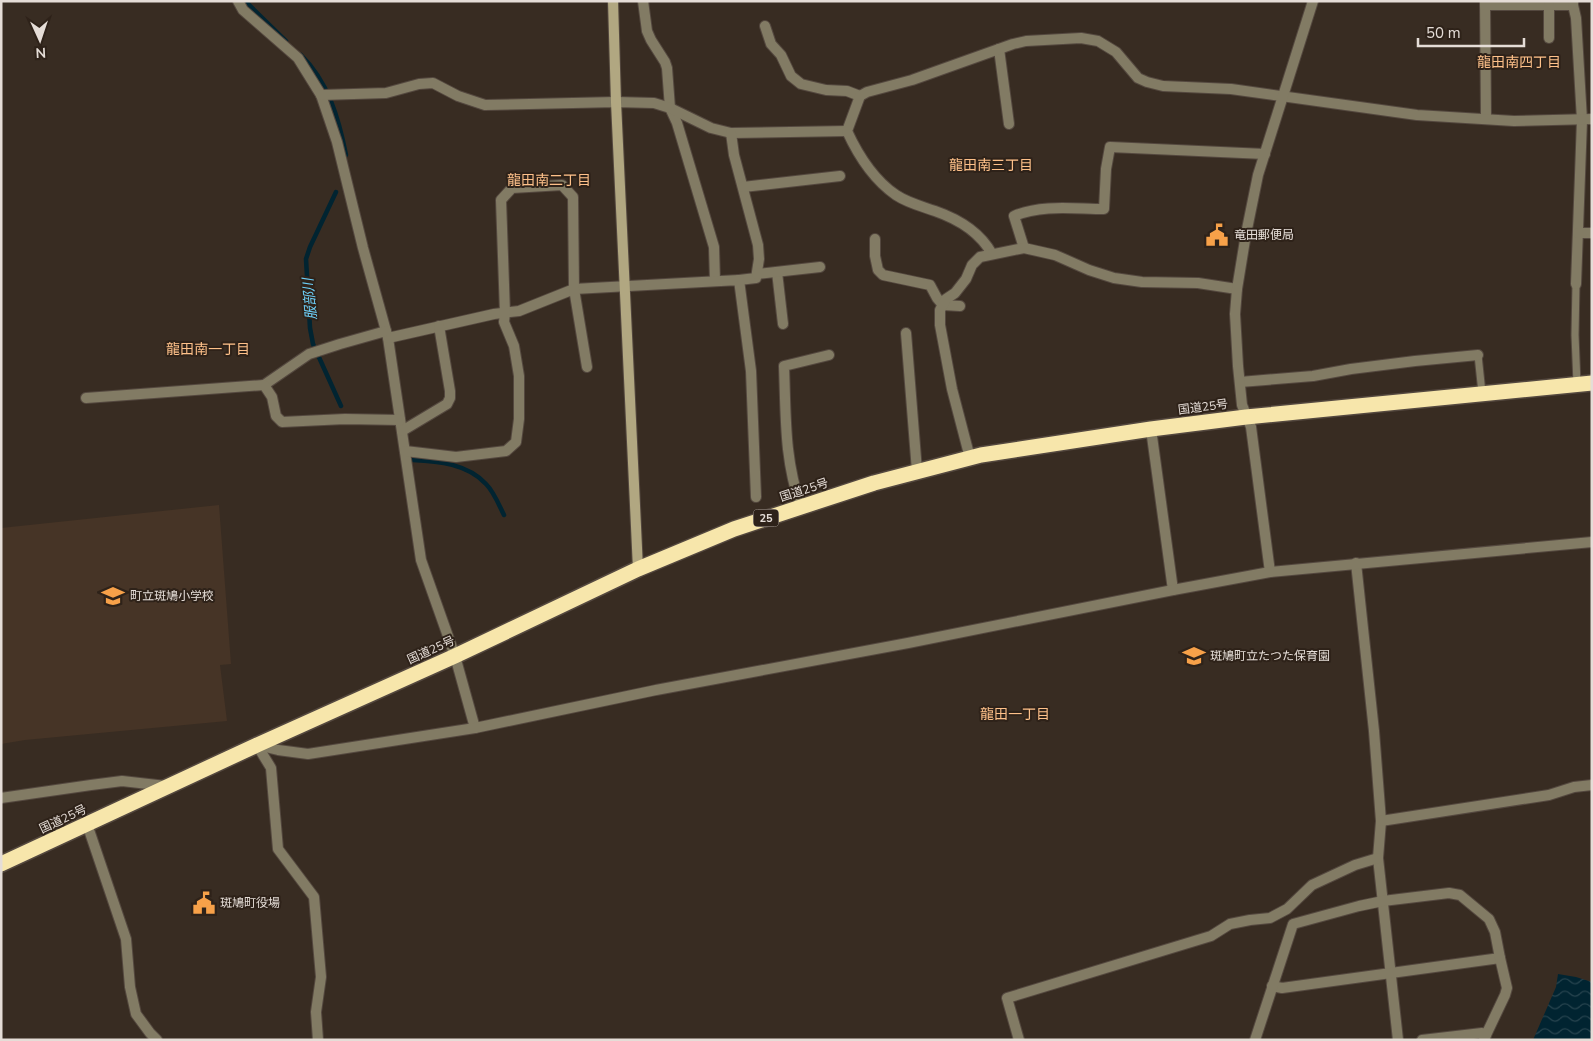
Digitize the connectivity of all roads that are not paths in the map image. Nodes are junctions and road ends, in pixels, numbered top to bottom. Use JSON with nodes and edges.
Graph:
{"nodes":[{"id":1,"x":238,"y":1,"type":"edge"},
{"id":2,"x":613,"y":1,"type":"edge"},
{"id":3,"x":643,"y":1,"type":"edge"},
{"id":4,"x":1313,"y":1,"type":"edge"},
{"id":5,"x":1485,"y":3,"type":"edge"},
{"id":6,"x":1573,"y":3,"type":"edge"},
{"id":7,"x":1549,"y":5,"type":"junction"},
{"id":8,"x":764,"y":26,"type":"dead end"},
{"id":9,"x":1549,"y":38,"type":"dead end"},
{"id":10,"x":999,"y":49,"type":"junction"},
{"id":11,"x":321,"y":95,"type":"junction"},
{"id":12,"x":860,"y":96,"type":"junction"},
{"id":13,"x":1284,"y":96,"type":"junction"},
{"id":14,"x":616,"y":102,"type":"junction"},
{"id":15,"x":670,"y":108,"type":"junction"},
{"id":16,"x":1486,"y":119,"type":"junction"},
{"id":17,"x":1587,"y":120,"type":"edge"},
{"id":18,"x":1010,"y":124,"type":"dead end"},
{"id":19,"x":848,"y":131,"type":"junction"},
{"id":20,"x":731,"y":133,"type":"junction"},
{"id":21,"x":1265,"y":154,"type":"junction"},
{"id":22,"x":840,"y":176,"type":"dead end"},
{"id":23,"x":743,"y":187,"type":"junction"},
{"id":24,"x":1578,"y":233,"type":"junction"},
{"id":25,"x":1592,"y":233,"type":"edge"},
{"id":26,"x":875,"y":239,"type":"dead end"},
{"id":27,"x":1024,"y":248,"type":"junction"},
{"id":28,"x":992,"y":254,"type":"junction"},
{"id":29,"x":820,"y":267,"type":"dead end"},
{"id":30,"x":777,"y":272,"type":"junction"},
{"id":31,"x":757,"y":274,"type":"junction"},
{"id":32,"x":739,"y":280,"type":"junction"},
{"id":33,"x":715,"y":281,"type":"junction"},
{"id":34,"x":1576,"y":284,"type":"joint"},
{"id":35,"x":624,"y":287,"type":"junction"},
{"id":36,"x":574,"y":289,"type":"junction"},
{"id":37,"x":1238,"y":289,"type":"junction"},
{"id":38,"x":943,"y":305,"type":"junction"},
{"id":39,"x":960,"y":306,"type":"dead end"},
{"id":40,"x":505,"y":313,"type":"junction"},
{"id":41,"x":783,"y":324,"type":"dead end"},
{"id":42,"x":439,"y":326,"type":"junction"},
{"id":43,"x":387,"y":334,"type":"junction"},
{"id":44,"x":906,"y":334,"type":"dead end"},
{"id":45,"x":829,"y":355,"type":"dead end"},
{"id":46,"x":1478,"y":355,"type":"joint"},
{"id":47,"x":588,"y":367,"type":"dead end"},
{"id":48,"x":1240,"y":382,"type":"junction"},
{"id":49,"x":1585,"y":384,"type":"edge"},
{"id":50,"x":264,"y":385,"type":"junction"},
{"id":51,"x":1482,"y":394,"type":"junction"},
{"id":52,"x":86,"y":398,"type":"dead end"},
{"id":53,"x":1246,"y":417,"type":"junction"},
{"id":54,"x":400,"y":420,"type":"junction"},
{"id":55,"x":1151,"y":429,"type":"junction"},
{"id":56,"x":402,"y":430,"type":"junction"},
{"id":57,"x":405,"y":451,"type":"junction"},
{"id":58,"x":970,"y":458,"type":"junction"},
{"id":59,"x":917,"y":471,"type":"junction"},
{"id":60,"x":756,"y":497,"type":"dead end"},
{"id":61,"x":801,"y":507,"type":"junction"},
{"id":62,"x":1592,"y":542,"type":"edge"},
{"id":63,"x":1356,"y":564,"type":"junction"},
{"id":64,"x":638,"y":569,"type":"junction"},
{"id":65,"x":1270,"y":572,"type":"junction"},
{"id":66,"x":1173,"y":590,"type":"junction"},
{"id":67,"x":455,"y":656,"type":"junction"},
{"id":68,"x":474,"y":728,"type":"junction"},
{"id":69,"x":257,"y":745,"type":"junction"},
{"id":70,"x":1592,"y":785,"type":"edge"},
{"id":71,"x":167,"y":787,"type":"junction"},
{"id":72,"x":1,"y":798,"type":"edge"},
{"id":73,"x":1381,"y":821,"type":"junction"},
{"id":74,"x":87,"y":824,"type":"junction"},
{"id":75,"x":1378,"y":858,"type":"junction"},
{"id":76,"x":1,"y":864,"type":"edge"},
{"id":77,"x":1383,"y":901,"type":"junction"},
{"id":78,"x":1500,"y":958,"type":"junction"},
{"id":79,"x":1391,"y":972,"type":"junction"},
{"id":80,"x":1272,"y":986,"type":"junction"},
{"id":81,"x":1485,"y":1037,"type":"edge"},
{"id":82,"x":157,"y":1040,"type":"edge"},
{"id":83,"x":318,"y":1040,"type":"edge"},
{"id":84,"x":1019,"y":1040,"type":"edge"},
{"id":85,"x":1255,"y":1040,"type":"edge"},
{"id":86,"x":1398,"y":1040,"type":"edge"},
{"id":87,"x":1422,"y":1040,"type":"edge"}],
"edges":[{"from":1,"to":11,"type":"street"},
{"from":2,"to":14,"type":"street"},
{"from":3,"to":15,"type":"street"},
{"from":4,"to":13,"type":"street"},
{"from":5,"to":7,"type":"street"},
{"from":5,"to":16,"type":"street"},
{"from":6,"to":7,"type":"street"},
{"from":6,"to":17,"type":"street"},
{"from":7,"to":9,"type":"street"},
{"from":8,"to":12,"type":"street"},
{"from":10,"to":12,"type":"street"},
{"from":10,"to":13,"type":"street"},
{"from":10,"to":18,"type":"street"},
{"from":11,"to":14,"type":"street"},
{"from":11,"to":43,"type":"street"},
{"from":12,"to":19,"type":"street"},
{"from":13,"to":16,"type":"street"},
{"from":13,"to":21,"type":"street"},
{"from":14,"to":15,"type":"street"},
{"from":14,"to":35,"type":"street"},
{"from":15,"to":20,"type":"street"},
{"from":15,"to":33,"type":"street"},
{"from":16,"to":17,"type":"street"},
{"from":17,"to":24,"type":"street"},
{"from":19,"to":20,"type":"street"},
{"from":19,"to":28,"type":"street"},
{"from":20,"to":23,"type":"street"},
{"from":21,"to":27,"type":"street"},
{"from":21,"to":37,"type":"street"},
{"from":22,"to":23,"type":"street"},
{"from":23,"to":31,"type":"street"},
{"from":24,"to":25,"type":"street"},
{"from":24,"to":34,"type":"street"},
{"from":26,"to":38,"type":"street"},
{"from":27,"to":28,"type":"street"},
{"from":27,"to":37,"type":"street"},
{"from":28,"to":38,"type":"street"},
{"from":29,"to":30,"type":"street"},
{"from":30,"to":31,"type":"street"},
{"from":30,"to":41,"type":"street"},
{"from":31,"to":32,"type":"street"},
{"from":32,"to":33,"type":"street"},
{"from":32,"to":60,"type":"street"},
{"from":33,"to":35,"type":"street"},
{"from":34,"to":49,"type":"lane"},
{"from":35,"to":36,"type":"street"},
{"from":35,"to":64,"type":"street"},
{"from":36,"to":40,"type":"street"},
{"from":36,"to":40,"type":"street"},
{"from":36,"to":47,"type":"street"},
{"from":37,"to":48,"type":"street"},
{"from":38,"to":39,"type":"street"},
{"from":38,"to":58,"type":"street"},
{"from":40,"to":42,"type":"street"},
{"from":40,"to":57,"type":"street"},
{"from":42,"to":43,"type":"street"},
{"from":42,"to":56,"type":"street"},
{"from":43,"to":50,"type":"street"},
{"from":43,"to":54,"type":"street"},
{"from":44,"to":59,"type":"street"},
{"from":45,"to":61,"type":"street"},
{"from":46,"to":48,"type":"street"},
{"from":46,"to":51,"type":"lane"},
{"from":48,"to":53,"type":"street"},
{"from":49,"to":51,"type":"highway","name":"国道25号","number":"25"},
{"from":50,"to":52,"type":"street"},
{"from":50,"to":54,"type":"street"},
{"from":51,"to":53,"type":"highway","name":"国道25号","number":"25"},
{"from":53,"to":55,"type":"highway","name":"国道25号","number":"25"},
{"from":53,"to":65,"type":"street"},
{"from":54,"to":56,"type":"street"},
{"from":55,"to":58,"type":"highway","name":"国道25号","number":"25"},
{"from":55,"to":66,"type":"street"},
{"from":56,"to":57,"type":"street"},
{"from":57,"to":67,"type":"street"},
{"from":58,"to":59,"type":"highway","name":"国道25号","number":"25"},
{"from":59,"to":61,"type":"highway","name":"国道25号","number":"25"},
{"from":61,"to":64,"type":"highway","name":"国道25号","number":"25"},
{"from":62,"to":63,"type":"street"},
{"from":63,"to":65,"type":"street"},
{"from":63,"to":73,"type":"street"},
{"from":64,"to":67,"type":"highway","name":"国道25号","number":"25"},
{"from":65,"to":66,"type":"street"},
{"from":66,"to":68,"type":"street"},
{"from":67,"to":68,"type":"street"},
{"from":67,"to":69,"type":"highway","name":"国道25号","number":"25"},
{"from":68,"to":69,"type":"street"},
{"from":69,"to":71,"type":"highway","name":"国道25号","number":"25"},
{"from":69,"to":83,"type":"street"},
{"from":70,"to":73,"type":"street"},
{"from":71,"to":72,"type":"street"},
{"from":71,"to":74,"type":"highway","name":"国道25号","number":"25"},
{"from":73,"to":75,"type":"street"},
{"from":74,"to":76,"type":"highway","name":"国道25号","number":"25"},
{"from":74,"to":82,"type":"street"},
{"from":75,"to":77,"type":"street"},
{"from":75,"to":84,"type":"street"},
{"from":77,"to":78,"type":"street"},
{"from":77,"to":79,"type":"street"},
{"from":77,"to":80,"type":"street"},
{"from":78,"to":79,"type":"street"},
{"from":78,"to":81,"type":"street"},
{"from":79,"to":80,"type":"street"},
{"from":79,"to":86,"type":"street"},
{"from":80,"to":85,"type":"street"},
{"from":81,"to":87,"type":"street"}]}
